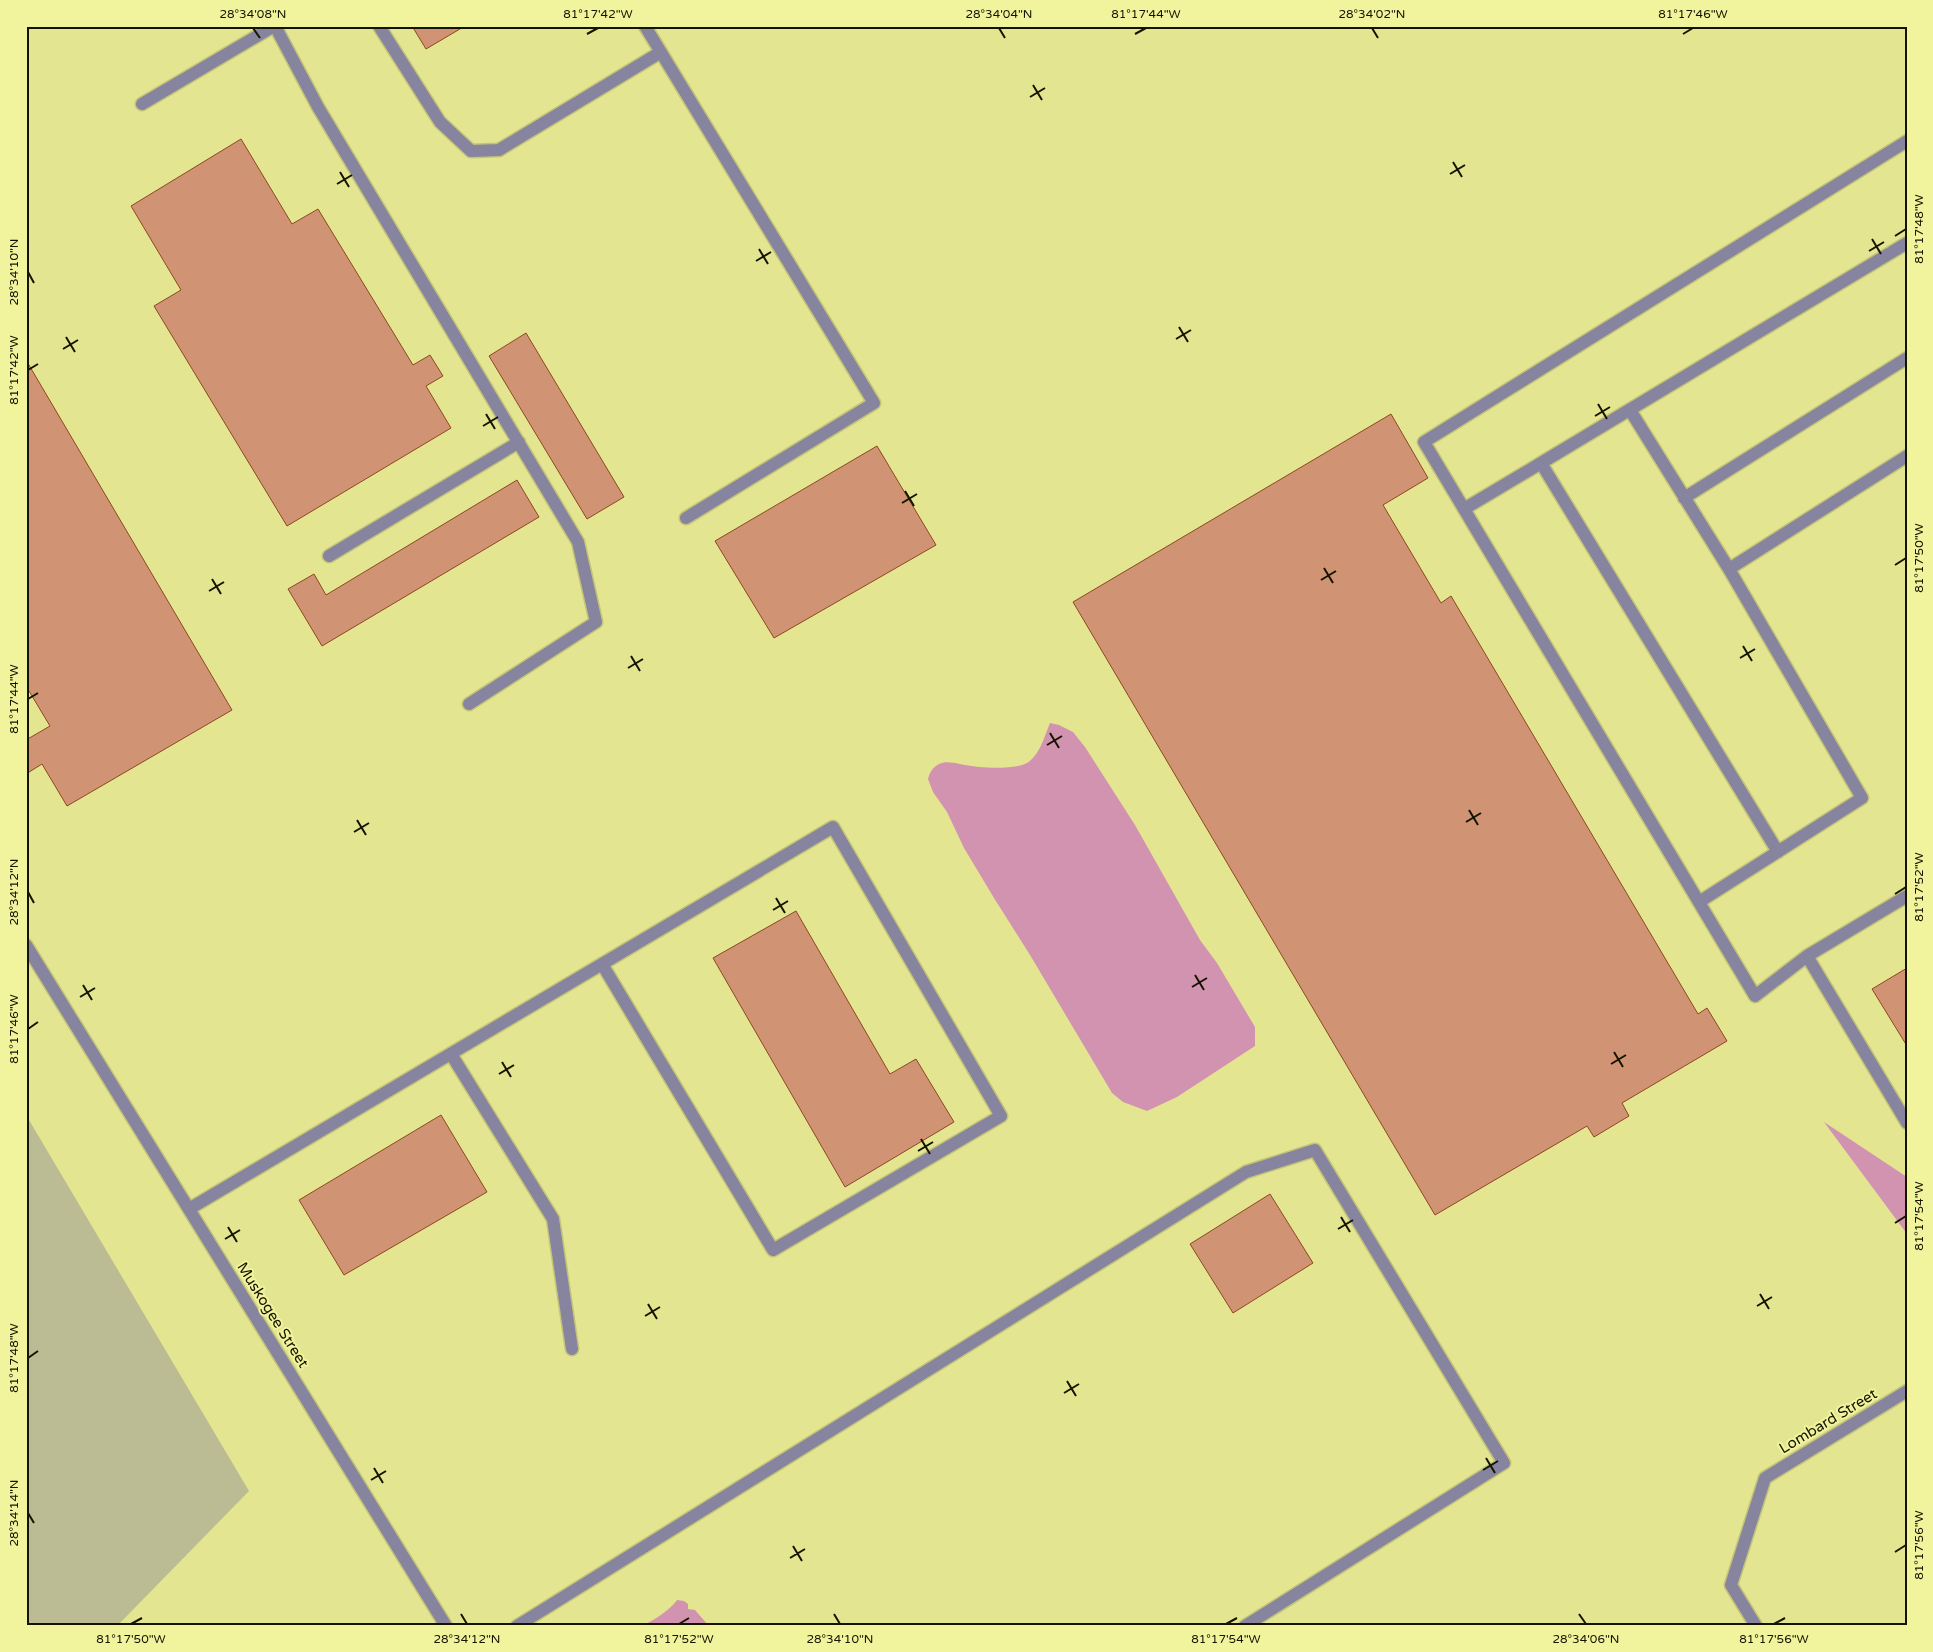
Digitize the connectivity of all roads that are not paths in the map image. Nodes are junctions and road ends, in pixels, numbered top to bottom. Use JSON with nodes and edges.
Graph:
{"nodes":[{"id":1,"x":274,"y":26,"type":"edge"},
{"id":2,"x":379,"y":26,"type":"edge"},
{"id":3,"x":645,"y":26,"type":"edge"},
{"id":4,"x":661,"y":52,"type":"junction"},
{"id":5,"x":142,"y":104,"type":"dead end"},
{"id":6,"x":1907,"y":141,"type":"edge"},
{"id":7,"x":1907,"y":243,"type":"edge"},
{"id":8,"x":1907,"y":358,"type":"edge"},
{"id":9,"x":1630,"y":410,"type":"junction"},
{"id":10,"x":519,"y":442,"type":"junction"},
{"id":11,"x":1907,"y":456,"type":"edge"},
{"id":12,"x":1541,"y":463,"type":"junction"},
{"id":13,"x":1684,"y":498,"type":"junction"},
{"id":14,"x":1464,"y":509,"type":"junction"},
{"id":15,"x":686,"y":518,"type":"dead end"},
{"id":16,"x":329,"y":556,"type":"dead end"},
{"id":17,"x":1729,"y":569,"type":"junction"},
{"id":18,"x":469,"y":704,"type":"dead end"},
{"id":19,"x":1778,"y":852,"type":"junction"},
{"id":20,"x":1907,"y":896,"type":"edge"},
{"id":21,"x":1700,"y":902,"type":"junction"},
{"id":22,"x":26,"y":945,"type":"edge"},
{"id":23,"x":1808,"y":956,"type":"junction"},
{"id":24,"x":602,"y":964,"type":"junction"},
{"id":25,"x":451,"y":1054,"type":"junction"},
{"id":26,"x":1907,"y":1123,"type":"edge"},
{"id":27,"x":189,"y":1209,"type":"junction"},
{"id":28,"x":572,"y":1349,"type":"dead end"},
{"id":29,"x":1907,"y":1392,"type":"edge"},
{"id":30,"x":446,"y":1626,"type":"edge"},
{"id":31,"x":517,"y":1626,"type":"edge"},
{"id":32,"x":1245,"y":1626,"type":"edge"},
{"id":33,"x":1756,"y":1626,"type":"edge"}],
"edges":[{"from":1,"to":5,"type":"street"},
{"from":1,"to":10,"type":"street"},
{"from":2,"to":4,"type":"street"},
{"from":3,"to":4,"type":"street"},
{"from":4,"to":15,"type":"street"},
{"from":6,"to":14,"type":"street"},
{"from":7,"to":9,"type":"street"},
{"from":8,"to":13,"type":"street"},
{"from":9,"to":12,"type":"street"},
{"from":9,"to":13,"type":"street"},
{"from":10,"to":16,"type":"street"},
{"from":10,"to":18,"type":"street"},
{"from":11,"to":17,"type":"street"},
{"from":12,"to":14,"type":"street"},
{"from":12,"to":19,"type":"street"},
{"from":13,"to":17,"type":"street"},
{"from":14,"to":21,"type":"street"},
{"from":17,"to":19,"type":"street"},
{"from":19,"to":21,"type":"street"},
{"from":20,"to":23,"type":"street"},
{"from":21,"to":23,"type":"street"},
{"from":22,"to":27,"type":"street","name":"Muskogee Street"},
{"from":23,"to":26,"type":"street"},
{"from":24,"to":24,"type":"street"},
{"from":24,"to":25,"type":"street"},
{"from":25,"to":27,"type":"street"},
{"from":25,"to":28,"type":"street"},
{"from":27,"to":30,"type":"street","name":"Muskogee Street"},
{"from":29,"to":33,"type":"street","name":"Lombard Street"},
{"from":31,"to":32,"type":"street"}]}
